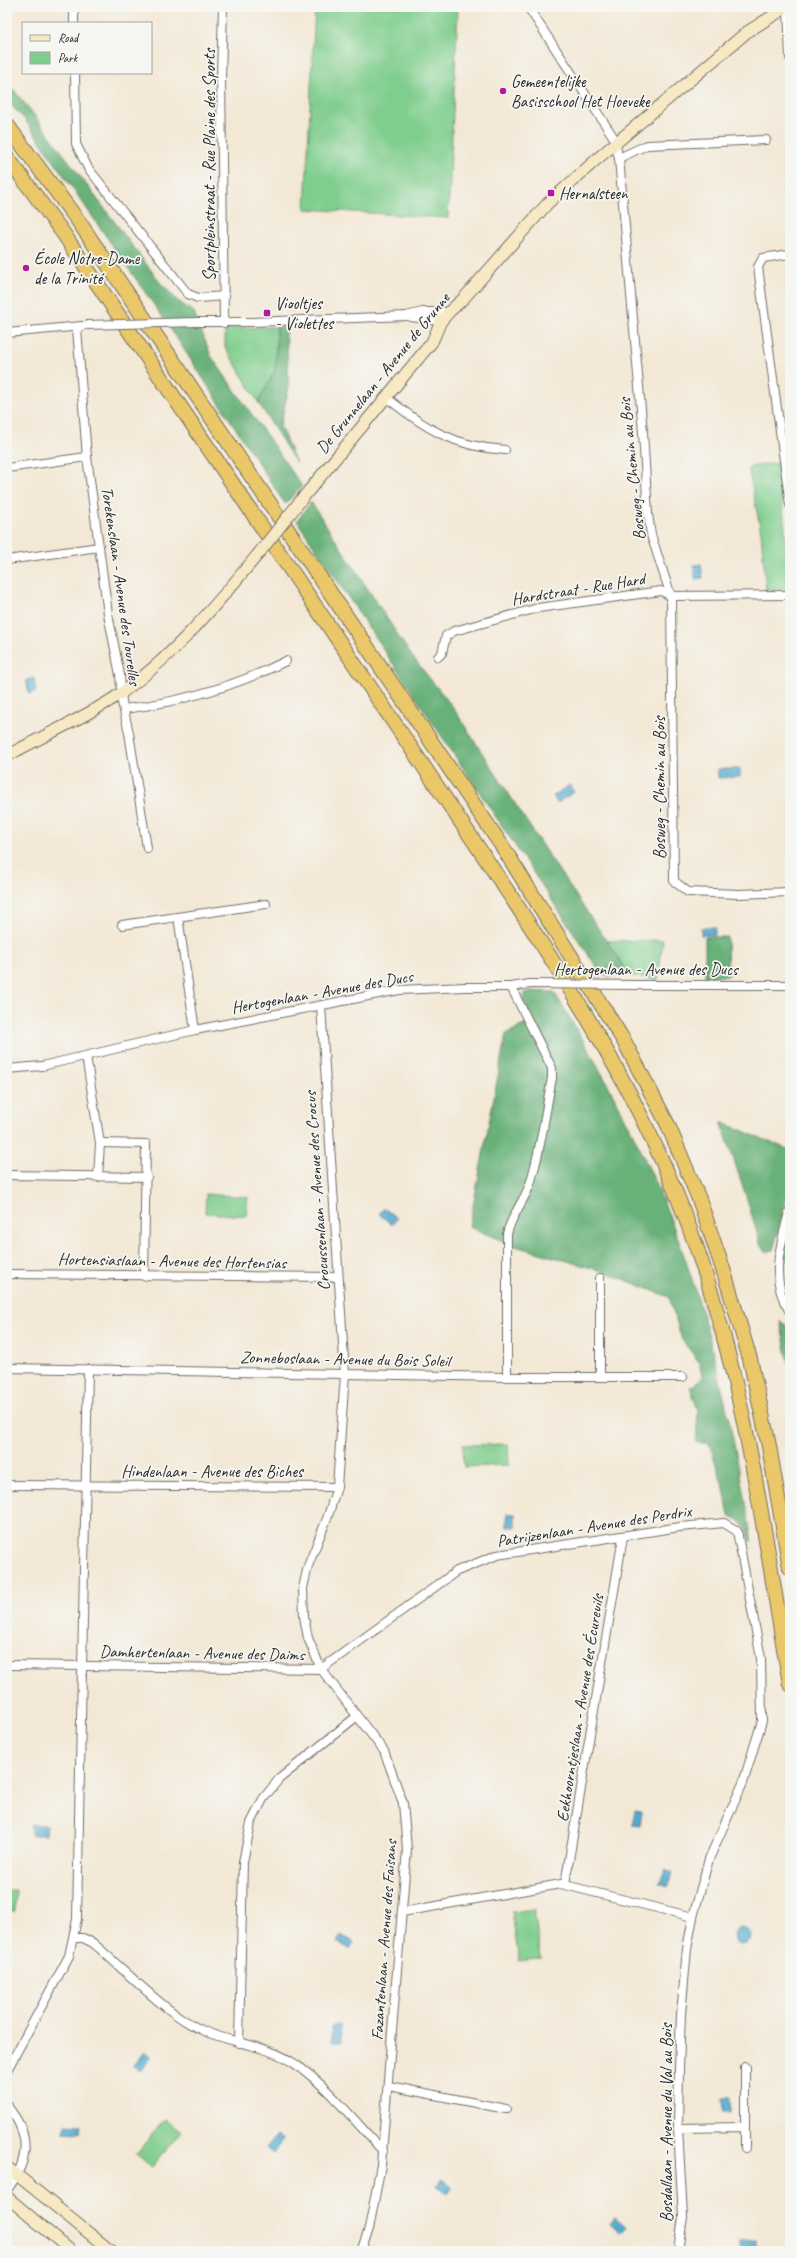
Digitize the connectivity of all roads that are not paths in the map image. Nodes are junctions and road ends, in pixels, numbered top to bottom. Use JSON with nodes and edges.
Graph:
{"nodes":[{"id":1,"x":74,"y":7,"type":"edge"},
{"id":2,"x":223,"y":7,"type":"edge"},
{"id":3,"x":528,"y":7,"type":"edge"},
{"id":4,"x":788,"y":7,"type":"edge"},
{"id":5,"x":74,"y":22,"type":"edge"},
{"id":6,"x":790,"y":58,"type":"edge"},
{"id":7,"x":75,"y":74,"type":"edge"},
{"id":8,"x":7,"y":125,"type":"edge"},
{"id":9,"x":766,"y":140,"type":"dead end"},
{"id":10,"x":616,"y":142,"type":"junction"},
{"id":11,"x":7,"y":157,"type":"edge"},
{"id":12,"x":619,"y":158,"type":"junction"},
{"id":13,"x":790,"y":254,"type":"edge"},
{"id":14,"x":225,"y":296,"type":"junction"},
{"id":15,"x":449,"y":312,"type":"junction"},
{"id":16,"x":406,"y":316,"type":"junction"},
{"id":17,"x":441,"y":321,"type":"junction"},
{"id":18,"x":224,"y":323,"type":"junction"},
{"id":19,"x":77,"y":328,"type":"junction"},
{"id":20,"x":7,"y":333,"type":"edge"},
{"id":21,"x":386,"y":397,"type":"junction"},
{"id":22,"x":505,"y":450,"type":"dead end"},
{"id":23,"x":87,"y":457,"type":"junction"},
{"id":24,"x":7,"y":468,"type":"edge"},
{"id":25,"x":790,"y":505,"type":"edge"},
{"id":26,"x":99,"y":547,"type":"junction"},
{"id":27,"x":7,"y":560,"type":"edge"},
{"id":28,"x":790,"y":595,"type":"edge"},
{"id":29,"x":671,"y":596,"type":"junction"},
{"id":30,"x":438,"y":657,"type":"dead end"},
{"id":31,"x":286,"y":661,"type":"dead end"},
{"id":32,"x":122,"y":692,"type":"junction"},
{"id":33,"x":124,"y":709,"type":"junction"},
{"id":34,"x":7,"y":756,"type":"edge"},
{"id":35,"x":147,"y":848,"type":"dead end"},
{"id":36,"x":790,"y":892,"type":"edge"},
{"id":37,"x":266,"y":904,"type":"dead end"},
{"id":38,"x":178,"y":917,"type":"junction"},
{"id":39,"x":122,"y":925,"type":"dead end"},
{"id":40,"x":790,"y":985,"type":"edge"},
{"id":41,"x":511,"y":987,"type":"junction"},
{"id":42,"x":321,"y":1006,"type":"junction"},
{"id":43,"x":195,"y":1030,"type":"junction"},
{"id":44,"x":86,"y":1056,"type":"junction"},
{"id":45,"x":7,"y":1069,"type":"edge"},
{"id":46,"x":100,"y":1143,"type":"junction"},
{"id":47,"x":7,"y":1175,"type":"edge"},
{"id":48,"x":98,"y":1177,"type":"junction"},
{"id":49,"x":147,"y":1177,"type":"junction"},
{"id":50,"x":790,"y":1209,"type":"edge"},
{"id":51,"x":7,"y":1274,"type":"edge"},
{"id":52,"x":144,"y":1276,"type":"junction"},
{"id":53,"x":337,"y":1278,"type":"junction"},
{"id":54,"x":600,"y":1278,"type":"dead end"},
{"id":55,"x":790,"y":1312,"type":"edge"},
{"id":56,"x":7,"y":1368,"type":"edge"},
{"id":57,"x":88,"y":1369,"type":"junction"},
{"id":58,"x":344,"y":1374,"type":"junction"},
{"id":59,"x":600,"y":1377,"type":"junction"},
{"id":60,"x":683,"y":1377,"type":"dead end"},
{"id":61,"x":507,"y":1378,"type":"junction"},
{"id":62,"x":7,"y":1485,"type":"edge"},
{"id":63,"x":86,"y":1485,"type":"junction"},
{"id":64,"x":337,"y":1487,"type":"junction"},
{"id":65,"x":737,"y":1531,"type":"joint"},
{"id":66,"x":623,"y":1537,"type":"junction"},
{"id":67,"x":790,"y":1568,"type":"edge"},
{"id":68,"x":7,"y":1666,"type":"edge"},
{"id":69,"x":83,"y":1666,"type":"junction"},
{"id":70,"x":321,"y":1669,"type":"junction"},
{"id":71,"x":790,"y":1684,"type":"edge"},
{"id":72,"x":356,"y":1717,"type":"junction"},
{"id":73,"x":565,"y":1884,"type":"junction"},
{"id":74,"x":402,"y":1912,"type":"junction"},
{"id":75,"x":693,"y":1917,"type":"junction"},
{"id":76,"x":74,"y":1938,"type":"junction"},
{"id":77,"x":239,"y":2043,"type":"junction"},
{"id":78,"x":745,"y":2067,"type":"dead end"},
{"id":79,"x":7,"y":2070,"type":"edge"},
{"id":80,"x":389,"y":2086,"type":"junction"},
{"id":81,"x":7,"y":2106,"type":"edge"},
{"id":82,"x":506,"y":2109,"type":"dead end"},
{"id":83,"x":745,"y":2127,"type":"junction"},
{"id":84,"x":678,"y":2128,"type":"junction"},
{"id":85,"x":745,"y":2148,"type":"dead end"},
{"id":86,"x":383,"y":2152,"type":"junction"},
{"id":87,"x":7,"y":2167,"type":"edge"},
{"id":88,"x":18,"y":2175,"type":"junction"},
{"id":89,"x":7,"y":2190,"type":"edge"},
{"id":90,"x":7,"y":2197,"type":"edge"},
{"id":91,"x":71,"y":2251,"type":"edge"},
{"id":92,"x":111,"y":2251,"type":"edge"},
{"id":93,"x":361,"y":2251,"type":"edge"},
{"id":94,"x":678,"y":2251,"type":"edge"}],
"edges":[{"from":1,"to":5,"type":"street"},
{"from":2,"to":14,"type":"street","name":"Sportpleinstraat - Rue Plaine des Sports"},
{"from":3,"to":10,"type":"street","name":"Bosweg - Chemin au Bois"},
{"from":4,"to":6,"type":"street"},
{"from":4,"to":10,"type":"street","name":"De Grunnelaan - Avenue de Grunne"},
{"from":7,"to":14,"type":"street"},
{"from":8,"to":67,"type":"highway"},
{"from":9,"to":12,"type":"street"},
{"from":10,"to":12,"type":"street","name":"Bosweg - Chemin au Bois"},
{"from":10,"to":15,"type":"street","name":"De Grunnelaan - Avenue de Grunne"},
{"from":11,"to":71,"type":"highway"},
{"from":12,"to":29,"type":"street","name":"Bosweg - Chemin au Bois"},
{"from":13,"to":25,"type":"street"},
{"from":14,"to":18,"type":"street","name":"Sportpleinstraat - Rue Plaine des Sports"},
{"from":15,"to":16,"type":"street"},
{"from":15,"to":17,"type":"street","name":"De Grunnelaan - Avenue de Grunne"},
{"from":16,"to":17,"type":"street"},
{"from":16,"to":18,"type":"street"},
{"from":17,"to":21,"type":"street","name":"De Grunnelaan - Avenue de Grunne"},
{"from":18,"to":19,"type":"street","bridge":true},
{"from":19,"to":20,"type":"street"},
{"from":19,"to":23,"type":"street","name":"Torekenslaan - Avenue des Tourelles"},
{"from":21,"to":22,"type":"street"},
{"from":21,"to":32,"type":"street","name":"De Grunnelaan - Avenue de Grunne","bridge":true},
{"from":23,"to":24,"type":"street"},
{"from":23,"to":26,"type":"street","name":"Torekenslaan - Avenue des Tourelles"},
{"from":26,"to":27,"type":"street"},
{"from":26,"to":32,"type":"street","name":"Torekenslaan - Avenue des Tourelles"},
{"from":28,"to":29,"type":"street","name":"Hardstraat - Rue Hard"},
{"from":29,"to":30,"type":"street","name":"Hardstraat - Rue Hard"},
{"from":29,"to":36,"type":"street","name":"Bosweg - Chemin au Bois"},
{"from":31,"to":33,"type":"street"},
{"from":32,"to":33,"type":"street","name":"Torekenslaan - Avenue des Tourelles"},
{"from":32,"to":34,"type":"street","name":"De Grunnelaan - Avenue de Grunne"},
{"from":33,"to":35,"type":"street","name":"Torekenslaan - Avenue des Tourelles"},
{"from":37,"to":38,"type":"street"},
{"from":38,"to":39,"type":"street"},
{"from":38,"to":43,"type":"street"},
{"from":40,"to":41,"type":"street","name":"Hertogenlaan - Avenue des Ducs","bridge":true},
{"from":41,"to":42,"type":"street","name":"Hertogenlaan - Avenue des Ducs"},
{"from":41,"to":61,"type":"street"},
{"from":42,"to":43,"type":"street","name":"Hertogenlaan - Avenue des Ducs"},
{"from":42,"to":53,"type":"street","name":"Crocussenlaan - Avenue des Crocus"},
{"from":43,"to":44,"type":"street","name":"Hertogenlaan - Avenue des Ducs"},
{"from":44,"to":45,"type":"street","name":"Hertogenlaan - Avenue des Ducs"},
{"from":44,"to":46,"type":"street"},
{"from":46,"to":48,"type":"street"},
{"from":46,"to":49,"type":"street"},
{"from":47,"to":48,"type":"street"},
{"from":48,"to":49,"type":"street"},
{"from":49,"to":52,"type":"street"},
{"from":50,"to":55,"type":"street"},
{"from":51,"to":52,"type":"street","name":"Hortensiaslaan - Avenue des Hortensias"},
{"from":52,"to":53,"type":"street","name":"Hortensiaslaan - Avenue des Hortensias"},
{"from":53,"to":58,"type":"street","name":"Crocussenlaan - Avenue des Crocus"},
{"from":54,"to":59,"type":"street"},
{"from":56,"to":57,"type":"street","name":"Zonneboslaan - Avenue du Bois Soleil"},
{"from":57,"to":58,"type":"street","name":"Zonneboslaan - Avenue du Bois Soleil"},
{"from":57,"to":63,"type":"street"},
{"from":58,"to":61,"type":"street","name":"Zonneboslaan - Avenue du Bois Soleil"},
{"from":58,"to":64,"type":"street","name":"Fazantenlaan - Avenue des Faisans"},
{"from":59,"to":60,"type":"street","name":"Zonneboslaan - Avenue du Bois Soleil"},
{"from":59,"to":61,"type":"street","name":"Zonneboslaan - Avenue du Bois Soleil"},
{"from":62,"to":63,"type":"street","name":"Hindenlaan - Avenue des Biches"},
{"from":63,"to":64,"type":"street","name":"Hindenlaan - Avenue des Biches"},
{"from":63,"to":69,"type":"street"},
{"from":64,"to":70,"type":"street","name":"Fazantenlaan - Avenue des Faisans"},
{"from":65,"to":66,"type":"street","name":"Patrijzenlaan - Avenue des Perdrix"},
{"from":65,"to":75,"type":"street","name":"Bosdallaan - Avenue du Val au Bois"},
{"from":66,"to":70,"type":"street","name":"Patrijzenlaan - Avenue des Perdrix"},
{"from":66,"to":73,"type":"street","name":"Eekhoorntjeslaan - Avenue des Écureuils"},
{"from":68,"to":69,"type":"street","name":"Damhertenlaan - Avenue des Daims"},
{"from":69,"to":70,"type":"street","name":"Damhertenlaan - Avenue des Daims"},
{"from":69,"to":76,"type":"street"},
{"from":70,"to":72,"type":"street","name":"Fazantenlaan - Avenue des Faisans"},
{"from":72,"to":74,"type":"street","name":"Fazantenlaan - Avenue des Faisans"},
{"from":72,"to":77,"type":"street"},
{"from":73,"to":74,"type":"street"},
{"from":73,"to":75,"type":"street"},
{"from":74,"to":80,"type":"street","name":"Fazantenlaan - Avenue des Faisans"},
{"from":75,"to":84,"type":"street","name":"Bosdallaan - Avenue du Val au Bois"},
{"from":76,"to":77,"type":"street"},
{"from":76,"to":79,"type":"street"},
{"from":77,"to":86,"type":"street"},
{"from":78,"to":83,"type":"street"},
{"from":80,"to":82,"type":"street"},
{"from":80,"to":86,"type":"street","name":"Fazantenlaan - Avenue des Faisans"},
{"from":81,"to":88,"type":"street"},
{"from":83,"to":84,"type":"street"},
{"from":83,"to":85,"type":"street"},
{"from":84,"to":94,"type":"street","name":"Bosdallaan - Avenue du Val au Bois"},
{"from":86,"to":93,"type":"street","name":"Fazantenlaan - Avenue des Faisans"},
{"from":87,"to":88,"type":"street"},
{"from":88,"to":89,"type":"street"},
{"from":88,"to":92,"type":"street"},
{"from":90,"to":91,"type":"street"}]}
